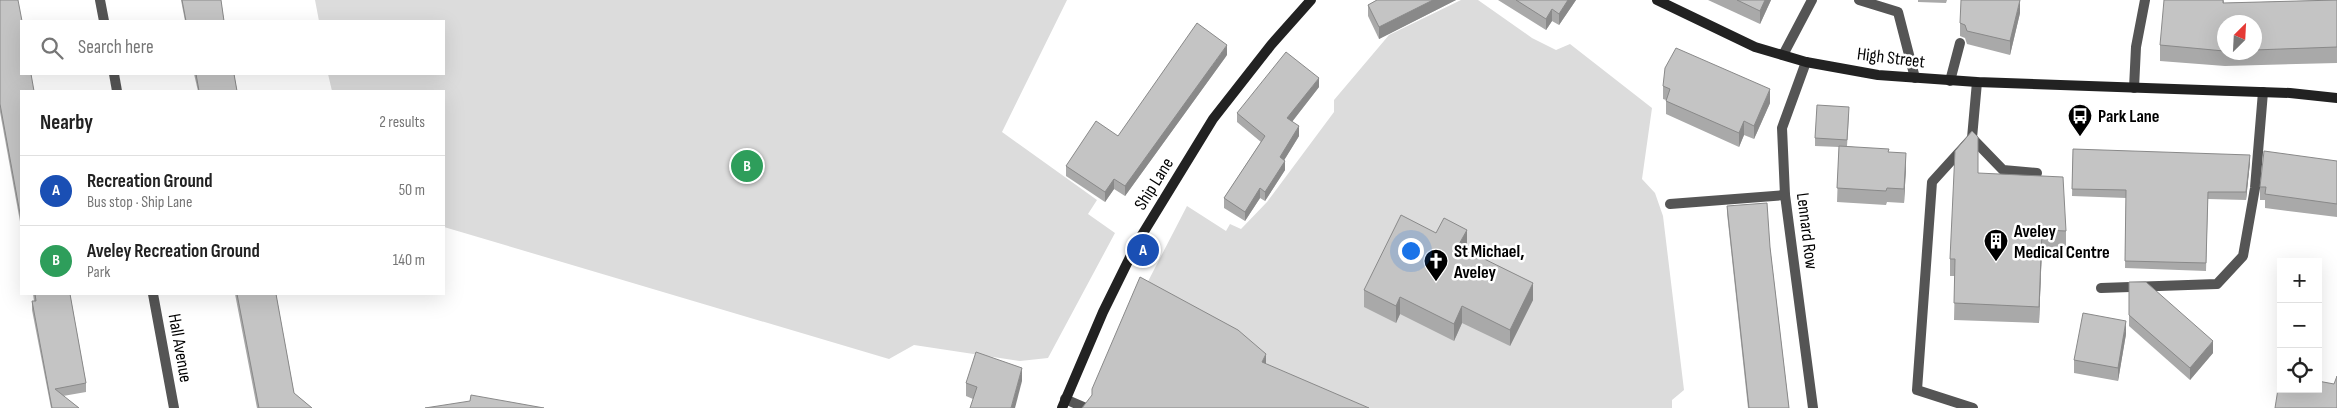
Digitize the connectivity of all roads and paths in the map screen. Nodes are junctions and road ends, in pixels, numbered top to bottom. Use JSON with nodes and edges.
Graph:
{"nodes":[{"id":1,"x":100,"y":0,"type":"edge"},
{"id":2,"x":1311,"y":0,"type":"edge"},
{"id":3,"x":1658,"y":0,"type":"edge"},
{"id":4,"x":1812,"y":0,"type":"edge"},
{"id":5,"x":1859,"y":0,"type":"edge"},
{"id":6,"x":2145,"y":0,"type":"edge"},
{"id":7,"x":104,"y":20,"type":"edge"},
{"id":8,"x":1960,"y":43,"type":"dead end"},
{"id":9,"x":1783,"y":55,"type":"junction"},
{"id":10,"x":1806,"y":62,"type":"junction"},
{"id":11,"x":114,"y":75,"type":"edge"},
{"id":12,"x":1915,"y":78,"type":"junction"},
{"id":13,"x":1950,"y":80,"type":"junction"},
{"id":14,"x":1977,"y":82,"type":"junction"},
{"id":15,"x":2134,"y":88,"type":"junction"},
{"id":16,"x":117,"y":90,"type":"edge"},
{"id":17,"x":2263,"y":92,"type":"junction"},
{"id":18,"x":2337,"y":98,"type":"edge"},
{"id":19,"x":1972,"y":138,"type":"junction"},
{"id":20,"x":2037,"y":173,"type":"dead end"},
{"id":21,"x":1785,"y":196,"type":"junction"},
{"id":22,"x":1670,"y":204,"type":"dead end"},
{"id":23,"x":2101,"y":288,"type":"dead end"},
{"id":24,"x":153,"y":295,"type":"edge"},
{"id":25,"x":1063,"y":403,"type":"edge"},
{"id":26,"x":174,"y":408,"type":"edge"},
{"id":27,"x":1086,"y":408,"type":"edge"},
{"id":28,"x":1813,"y":408,"type":"edge"},
{"id":29,"x":1973,"y":408,"type":"edge"}],
"edges":[{"from":1,"to":7,"type":"street"},
{"from":2,"to":25,"type":"street","name":"Ship Lane"},
{"from":3,"to":9,"type":"street","name":"High Street"},
{"from":4,"to":9,"type":"street"},
{"from":5,"to":12,"type":"street"},
{"from":6,"to":15,"type":"street"},
{"from":8,"to":13,"type":"street"},
{"from":9,"to":10,"type":"street","name":"High Street"},
{"from":10,"to":12,"type":"street","name":"High Street"},
{"from":10,"to":21,"type":"street","name":"Lennard Row"},
{"from":11,"to":16,"type":"street"},
{"from":12,"to":13,"type":"street","name":"High Street"},
{"from":13,"to":14,"type":"street","name":"High Street"},
{"from":14,"to":15,"type":"street","name":"High Street"},
{"from":14,"to":19,"type":"street"},
{"from":15,"to":17,"type":"street","name":"High Street"},
{"from":17,"to":18,"type":"street","name":"High Street"},
{"from":17,"to":23,"type":"street"},
{"from":19,"to":20,"type":"street"},
{"from":19,"to":29,"type":"street"},
{"from":21,"to":22,"type":"street"},
{"from":21,"to":28,"type":"street","name":"Lennard Row"},
{"from":24,"to":26,"type":"street","name":"Hall Avenue"},
{"from":25,"to":27,"type":"street"}]}
